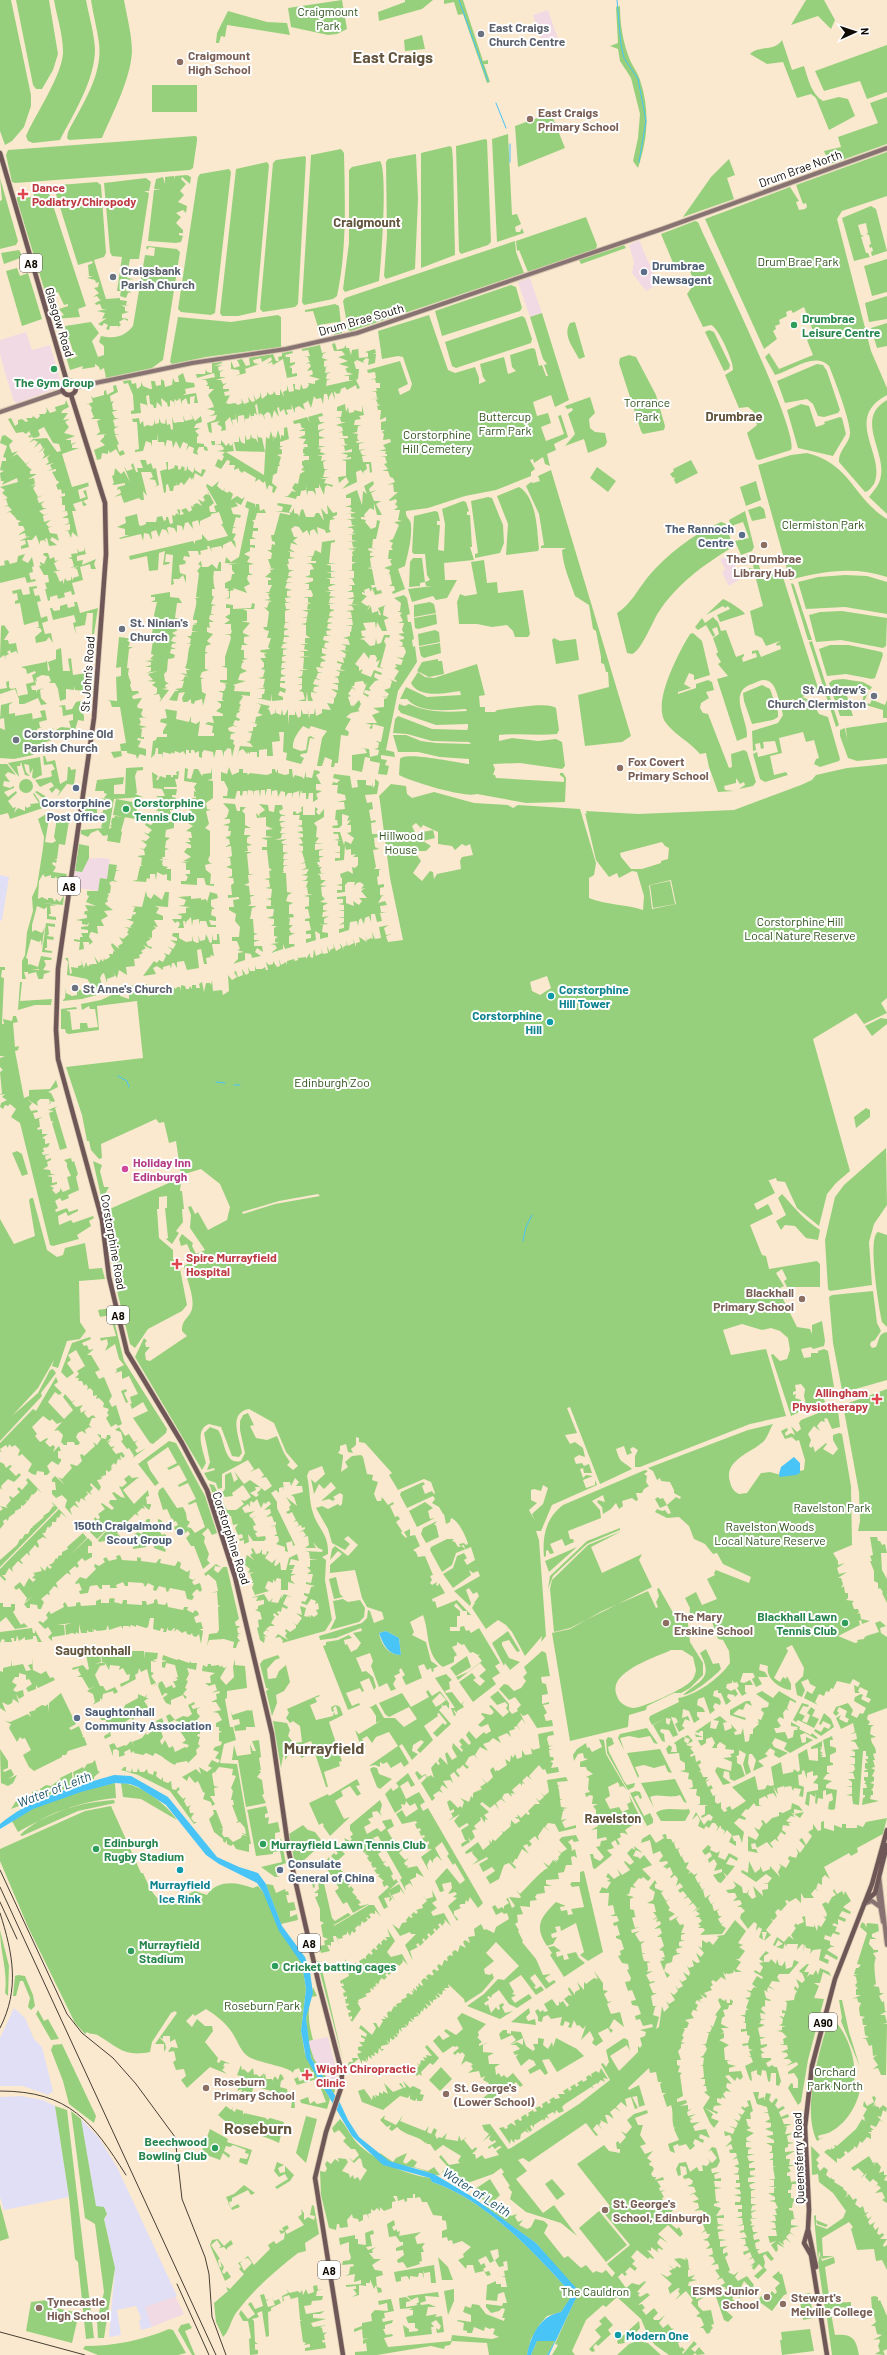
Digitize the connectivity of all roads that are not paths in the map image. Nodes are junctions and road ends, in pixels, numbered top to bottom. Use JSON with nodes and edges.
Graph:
{"nodes":[{"id":1,"x":887,"y":148,"type":"edge"},
{"id":2,"x":0,"y":153,"type":"edge"},
{"id":3,"x":643,"y":236,"type":"joint"},
{"id":4,"x":67,"y":382,"type":"junction"},
{"id":5,"x":76,"y":387,"type":"junction"},
{"id":6,"x":62,"y":391,"type":"junction"},
{"id":7,"x":71,"y":395,"type":"junction"},
{"id":8,"x":0,"y":412,"type":"edge"},
{"id":9,"x":56,"y":1006,"type":"joint"},
{"id":10,"x":887,"y":1831,"type":"edge"},
{"id":11,"x":887,"y":1845,"type":"edge"},
{"id":12,"x":876,"y":1877,"type":"junction"},
{"id":13,"x":876,"y":1887,"type":"junction"},
{"id":14,"x":865,"y":1903,"type":"junction"},
{"id":15,"x":880,"y":1906,"type":"junction"},
{"id":16,"x":887,"y":1944,"type":"edge"},
{"id":17,"x":808,"y":2230,"type":"junction"},
{"id":18,"x":805,"y":2241,"type":"junction"},
{"id":19,"x":812,"y":2242,"type":"junction"},
{"id":20,"x":808,"y":2248,"type":"junction"},
{"id":21,"x":817,"y":2283,"type":"junction"},
{"id":22,"x":343,"y":2355,"type":"edge"},
{"id":23,"x":827,"y":2355,"type":"edge"}],
"edges":[{"from":1,"to":3,"type":"main road","name":"Drum Brae North"},
{"from":2,"to":4,"type":"main road","name":"Glasgow Road","number":"A8"},
{"from":3,"to":5,"type":"main road","name":"Drum Brae South"},
{"from":4,"to":5,"type":"main road"},
{"from":4,"to":6,"type":"main road"},
{"from":5,"to":7,"type":"main road"},
{"from":6,"to":7,"type":"main road"},
{"from":6,"to":8,"type":"main road"},
{"from":7,"to":9,"type":"main road","name":"St John's Road","number":"A8"},
{"from":9,"to":22,"type":"main road","name":"Corstorphine Road","number":"A8"},
{"from":10,"to":12,"type":"main road","name":"Queensferry Road","number":"A90"},
{"from":11,"to":12,"type":"main road","name":"Queensferry Road","number":"A90"},
{"from":12,"to":13,"type":"main road","name":"Queensferry Road","number":"A90"},
{"from":12,"to":14,"type":"main road","name":"Queensferry Road","number":"A90"},
{"from":12,"to":16,"type":"main road"},
{"from":13,"to":14,"type":"main road","name":"Queensferry Road","number":"A90"},
{"from":13,"to":15,"type":"main road"},
{"from":14,"to":15,"type":"main road"},
{"from":14,"to":17,"type":"main road","name":"Queensferry Road","number":"A90"},
{"from":15,"to":16,"type":"main road"},
{"from":17,"to":18,"type":"main road","name":"Queensferry Road","number":"A90"},
{"from":17,"to":19,"type":"main road","name":"Queensferry Road","number":"A90"},
{"from":18,"to":19,"type":"main road"},
{"from":18,"to":20,"type":"main road","number":"A90"},
{"from":19,"to":20,"type":"main road"},
{"from":19,"to":21,"type":"main road","name":"Queensferry Road","number":"A90"},
{"from":20,"to":21,"type":"main road","name":"Queensferry Road","number":"A90"},
{"from":21,"to":23,"type":"main road","name":"Queensferry Road","number":"A90"}]}
